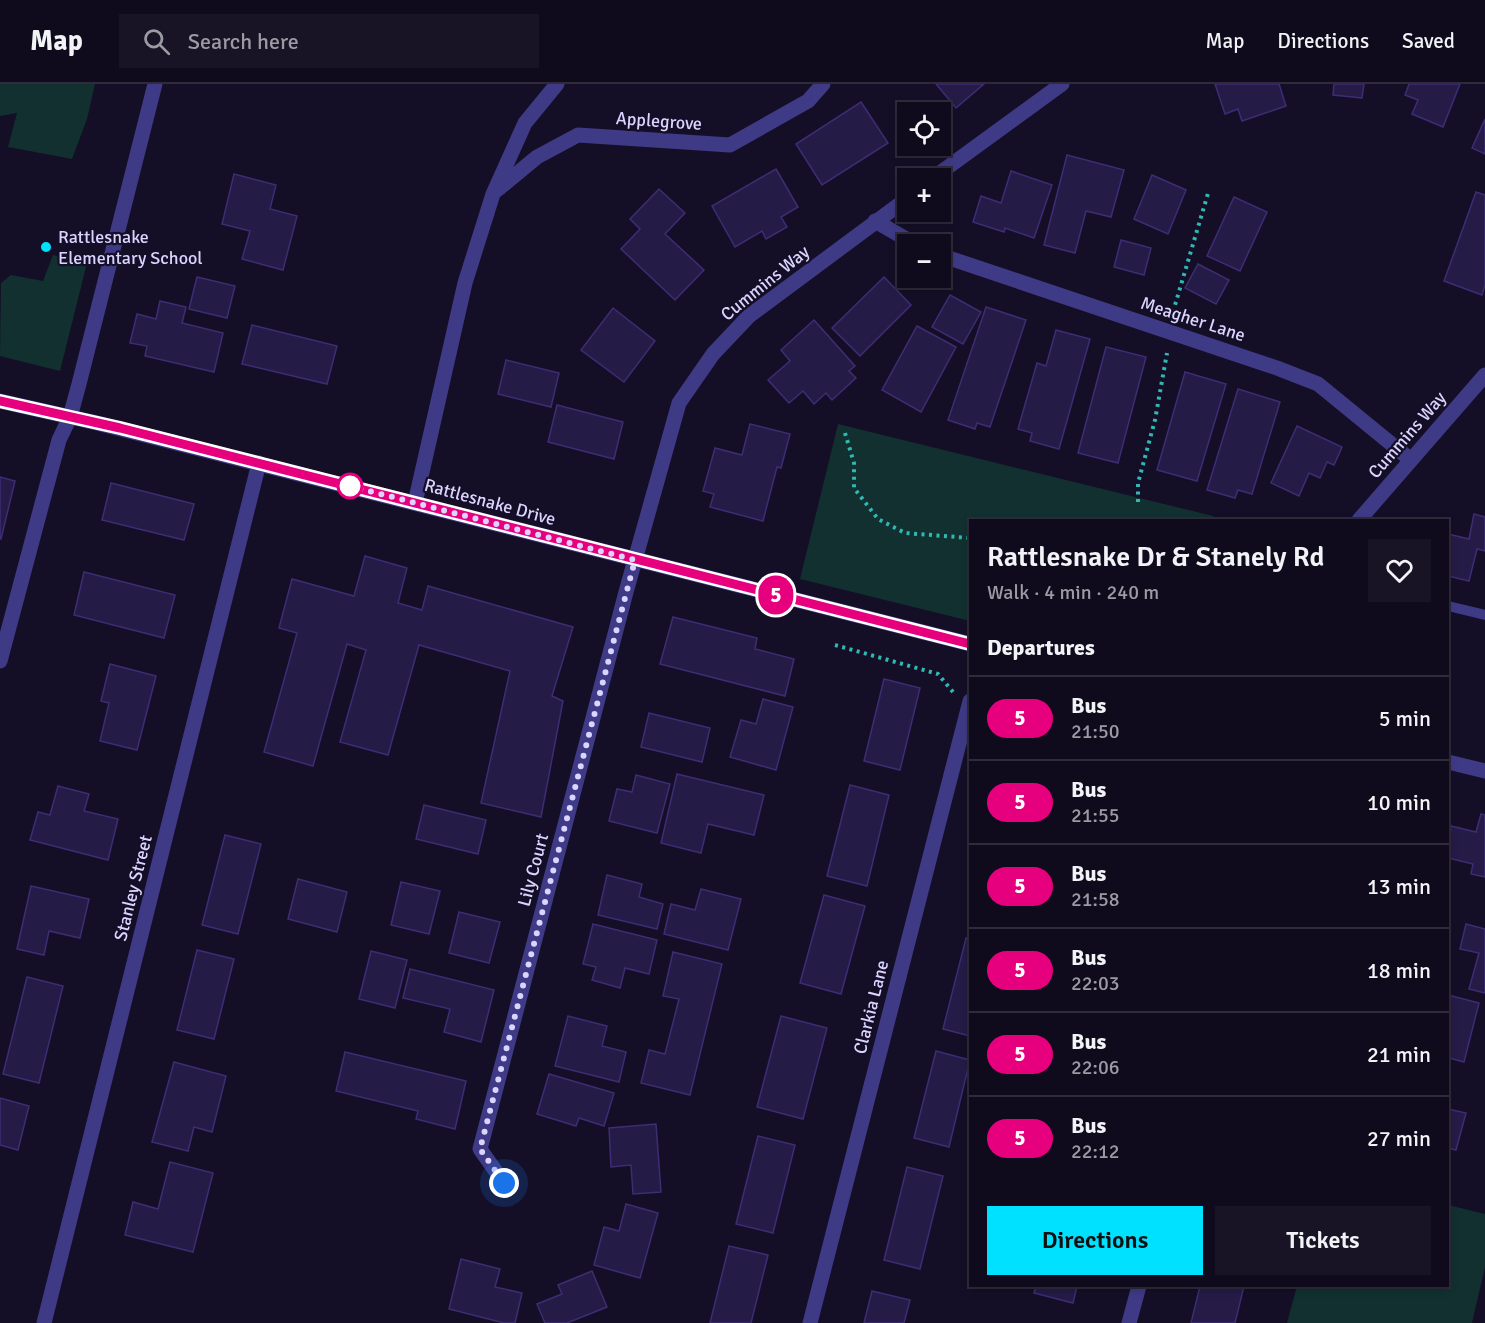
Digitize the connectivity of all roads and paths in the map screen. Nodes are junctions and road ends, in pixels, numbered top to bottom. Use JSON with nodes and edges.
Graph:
{"nodes":[{"id":1,"x":155,"y":84,"type":"edge"},
{"id":2,"x":557,"y":84,"type":"edge"},
{"id":3,"x":823,"y":84,"type":"edge"},
{"id":4,"x":1062,"y":84,"type":"edge"},
{"id":5,"x":947,"y":168,"type":"edge"},
{"id":6,"x":1209,"y":190,"type":"dead end"},
{"id":7,"x":493,"y":194,"type":"junction"},
{"id":8,"x":897,"y":206,"type":"edge"},
{"id":9,"x":875,"y":221,"type":"junction"},
{"id":10,"x":898,"y":234,"type":"edge"},
{"id":11,"x":951,"y":259,"type":"edge"},
{"id":12,"x":1173,"y":312,"type":"dead end"},
{"id":13,"x":1168,"y":351,"type":"dead end"},
{"id":14,"x":1485,"y":375,"type":"edge"},
{"id":15,"x":0,"y":401,"type":"edge"},
{"id":16,"x":70,"y":417,"type":"junction"},
{"id":17,"x":845,"y":433,"type":"dead end"},
{"id":18,"x":1411,"y":460,"type":"junction"},
{"id":19,"x":259,"y":463,"type":"junction"},
{"id":20,"x":1138,"y":502,"type":"dead end"},
{"id":21,"x":415,"y":503,"type":"junction"},
{"id":22,"x":1360,"y":519,"type":"edge"},
{"id":23,"x":969,"y":538,"type":"edge"},
{"id":24,"x":635,"y":560,"type":"junction"},
{"id":25,"x":1449,"y":606,"type":"edge"},
{"id":26,"x":1485,"y":615,"type":"edge"},
{"id":27,"x":969,"y":644,"type":"edge"},
{"id":28,"x":835,"y":645,"type":"dead end"},
{"id":29,"x":0,"y":661,"type":"edge"},
{"id":30,"x":969,"y":706,"type":"edge"},
{"id":31,"x":1449,"y":762,"type":"edge"},
{"id":32,"x":1485,"y":771,"type":"edge"},
{"id":33,"x":504,"y":1183,"type":"dead end"},
{"id":34,"x":1139,"y":1287,"type":"edge"},
{"id":35,"x":44,"y":1323,"type":"edge"},
{"id":36,"x":810,"y":1323,"type":"edge"},
{"id":37,"x":1129,"y":1323,"type":"edge"}],
"edges":[{"from":1,"to":16,"type":"street"},
{"from":2,"to":7,"type":"street"},
{"from":3,"to":7,"type":"street","name":"Applegrove"},
{"from":4,"to":5,"type":"street"},
{"from":6,"to":12,"type":"path"},
{"from":7,"to":21,"type":"street"},
{"from":8,"to":9,"type":"street","name":"Cummins Way"},
{"from":9,"to":10,"type":"street"},
{"from":9,"to":24,"type":"street","name":"Cummins Way"},
{"from":11,"to":18,"type":"street","name":"Meagher Lane"},
{"from":13,"to":20,"type":"path"},
{"from":14,"to":18,"type":"street","name":"Cummins Way"},
{"from":15,"to":16,"type":"street","name":"Rattlesnake Drive"},
{"from":16,"to":19,"type":"street","name":"Rattlesnake Drive"},
{"from":16,"to":29,"type":"street"},
{"from":17,"to":23,"type":"path"},
{"from":18,"to":22,"type":"street","name":"Cummins Way"},
{"from":19,"to":21,"type":"street","name":"Rattlesnake Drive"},
{"from":19,"to":35,"type":"street","name":"Stanley Street"},
{"from":21,"to":24,"type":"street","name":"Rattlesnake Drive"},
{"from":24,"to":27,"type":"street","name":"Rattlesnake Drive"},
{"from":24,"to":33,"type":"street","name":"Lily Court"},
{"from":25,"to":26,"type":"lane"},
{"from":28,"to":30,"type":"path"},
{"from":30,"to":36,"type":"street","name":"Clarkia Lane"},
{"from":31,"to":32,"type":"street"},
{"from":34,"to":37,"type":"street"}]}
